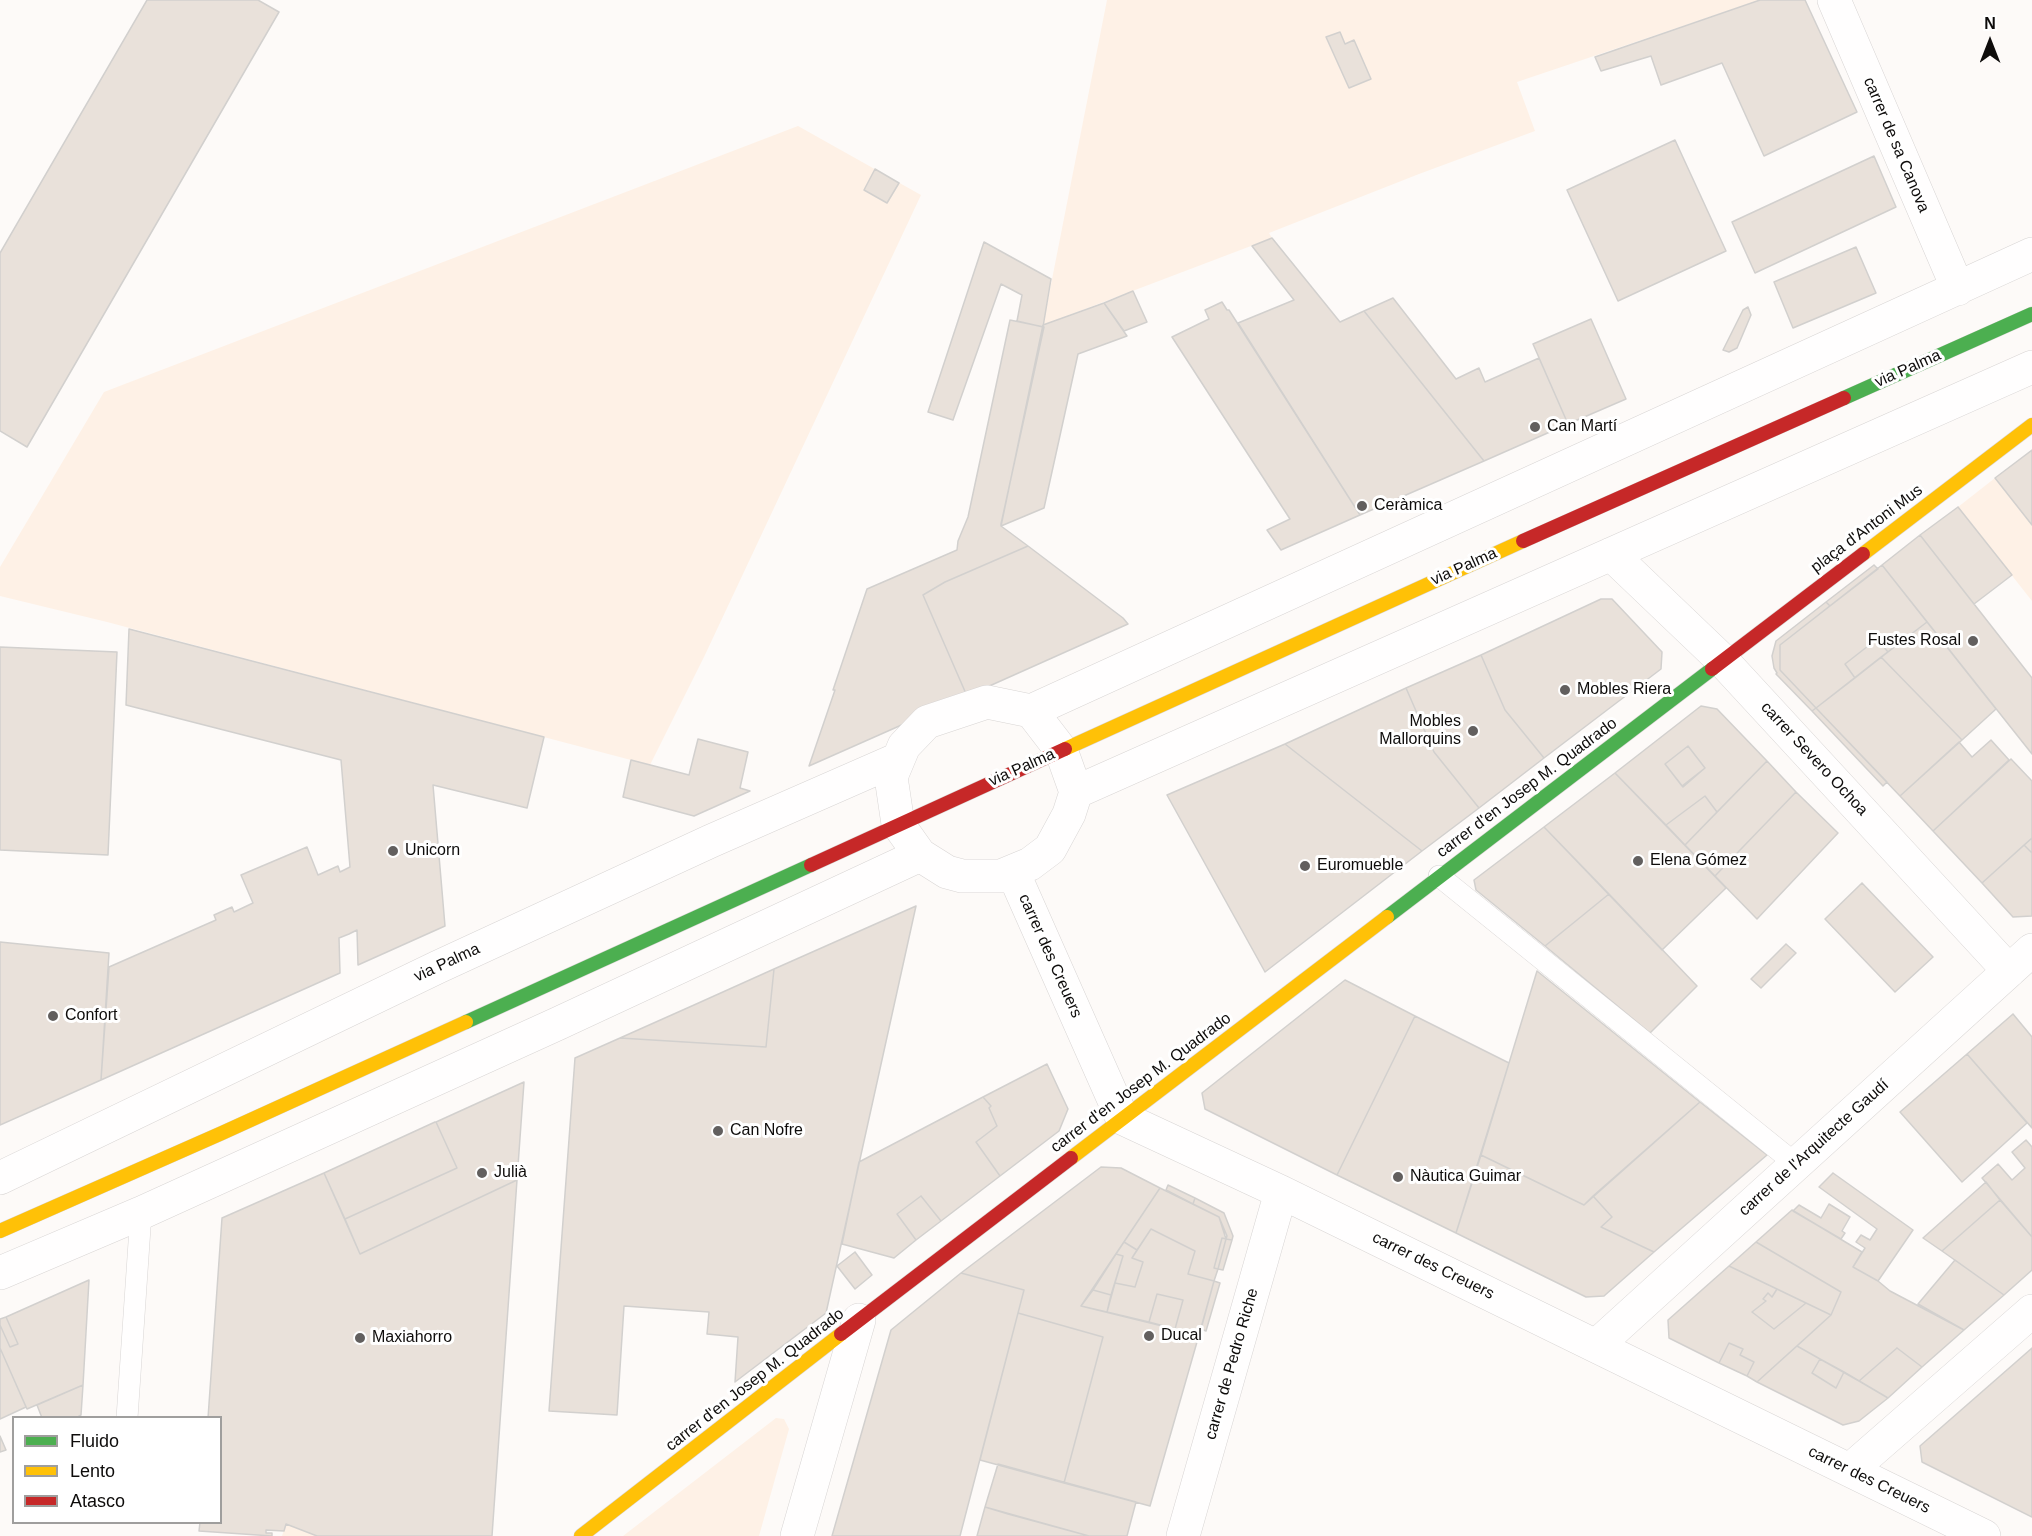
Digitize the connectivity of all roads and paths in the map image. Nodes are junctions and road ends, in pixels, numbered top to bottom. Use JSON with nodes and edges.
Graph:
{"nodes":[{"id":1,"x":1834,"y":0,"type":"edge"},
{"id":2,"x":2032,"y":254,"type":"edge"},
{"id":3,"x":1958,"y":289,"type":"junction"},
{"id":4,"x":2032,"y":314,"type":"edge"},
{"id":5,"x":2032,"y":367,"type":"edge"},
{"id":6,"x":2032,"y":424,"type":"edge"},
{"id":7,"x":1611,"y":554,"type":"junction"},
{"id":8,"x":1722,"y":660,"type":"junction"},
{"id":9,"x":1031,"y":711,"type":"junction"},
{"id":10,"x":1061,"y":750,"type":"junction"},
{"id":11,"x":898,"y":759,"type":"junction"},
{"id":12,"x":1076,"y":792,"type":"junction"},
{"id":13,"x":898,"y":824,"type":"junction"},
{"id":14,"x":920,"y":855,"type":"junction"},
{"id":15,"x":1013,"y":872,"type":"junction"},
{"id":16,"x":1439,"y":876,"type":"junction"},
{"id":17,"x":2021,"y":960,"type":"edge"},
{"id":18,"x":1122,"y":1118,"type":"junction"},
{"id":19,"x":1797,"y":1165,"type":"junction"},
{"id":20,"x":0,"y":1178,"type":"edge"},
{"id":21,"x":1281,"y":1192,"type":"junction"},
{"id":22,"x":141,"y":1214,"type":"junction"},
{"id":23,"x":0,"y":1231,"type":"edge"},
{"id":24,"x":0,"y":1273,"type":"edge"},
{"id":25,"x":2032,"y":1311,"type":"edge"},
{"id":26,"x":859,"y":1320,"type":"junction"},
{"id":27,"x":1596,"y":1346,"type":"junction"},
{"id":28,"x":127,"y":1416,"type":"edge"},
{"id":29,"x":1850,"y":1470,"type":"junction"},
{"id":30,"x":1974,"y":1534,"type":"edge"},
{"id":31,"x":581,"y":1536,"type":"edge"},
{"id":32,"x":797,"y":1536,"type":"edge"},
{"id":33,"x":1183,"y":1536,"type":"edge"}],
"edges":[{"from":1,"to":3,"type":"street","name":"carrer de sa Canova"},
{"from":2,"to":3,"type":"street"},
{"from":3,"to":9,"type":"street"},
{"from":4,"to":10,"type":"main road","name":"via Palma"},
{"from":5,"to":7,"type":"street"},
{"from":6,"to":8,"type":"main road","name":"plaça d'Antoni Mus"},
{"from":7,"to":8,"type":"street","name":"carrer Severo Ochoa"},
{"from":7,"to":12,"type":"street"},
{"from":8,"to":16,"type":"main road","name":"carrer d'en Josep M. Quadrado"},
{"from":8,"to":17,"type":"street","name":"carrer Severo Ochoa"},
{"from":9,"to":10,"type":"street"},
{"from":9,"to":11,"type":"street"},
{"from":10,"to":12,"type":"street"},
{"from":10,"to":13,"type":"main road","name":"via Palma"},
{"from":11,"to":13,"type":"street"},
{"from":11,"to":20,"type":"street","name":"via Palma"},
{"from":12,"to":15,"type":"street"},
{"from":13,"to":14,"type":"street"},
{"from":13,"to":23,"type":"main road","name":"via Palma"},
{"from":14,"to":15,"type":"street"},
{"from":14,"to":22,"type":"street"},
{"from":15,"to":18,"type":"street","name":"carrer des Creuers"},
{"from":16,"to":18,"type":"main road","name":"carrer d'en Josep M. Quadrado"},
{"from":16,"to":19,"type":"lane"},
{"from":17,"to":19,"type":"street","name":"carrer de l'Arquitecte Gaudí"},
{"from":18,"to":21,"type":"street","name":"carrer des Creuers"},
{"from":18,"to":26,"type":"main road","name":"carrer d'en Josep M. Quadrado"},
{"from":19,"to":27,"type":"street","name":"carrer de l'Arquitecte Gaudí"},
{"from":21,"to":27,"type":"street","name":"carrer des Creuers"},
{"from":21,"to":33,"type":"street","name":"carrer de Pedro Riche"},
{"from":22,"to":24,"type":"street"},
{"from":22,"to":28,"type":"lane"},
{"from":25,"to":29,"type":"street"},
{"from":26,"to":31,"type":"main road","name":"carrer d'en Josep M. Quadrado"},
{"from":26,"to":32,"type":"street"},
{"from":27,"to":29,"type":"street","name":"carrer des Creuers"},
{"from":29,"to":30,"type":"street","name":"carrer des Creuers"}]}
